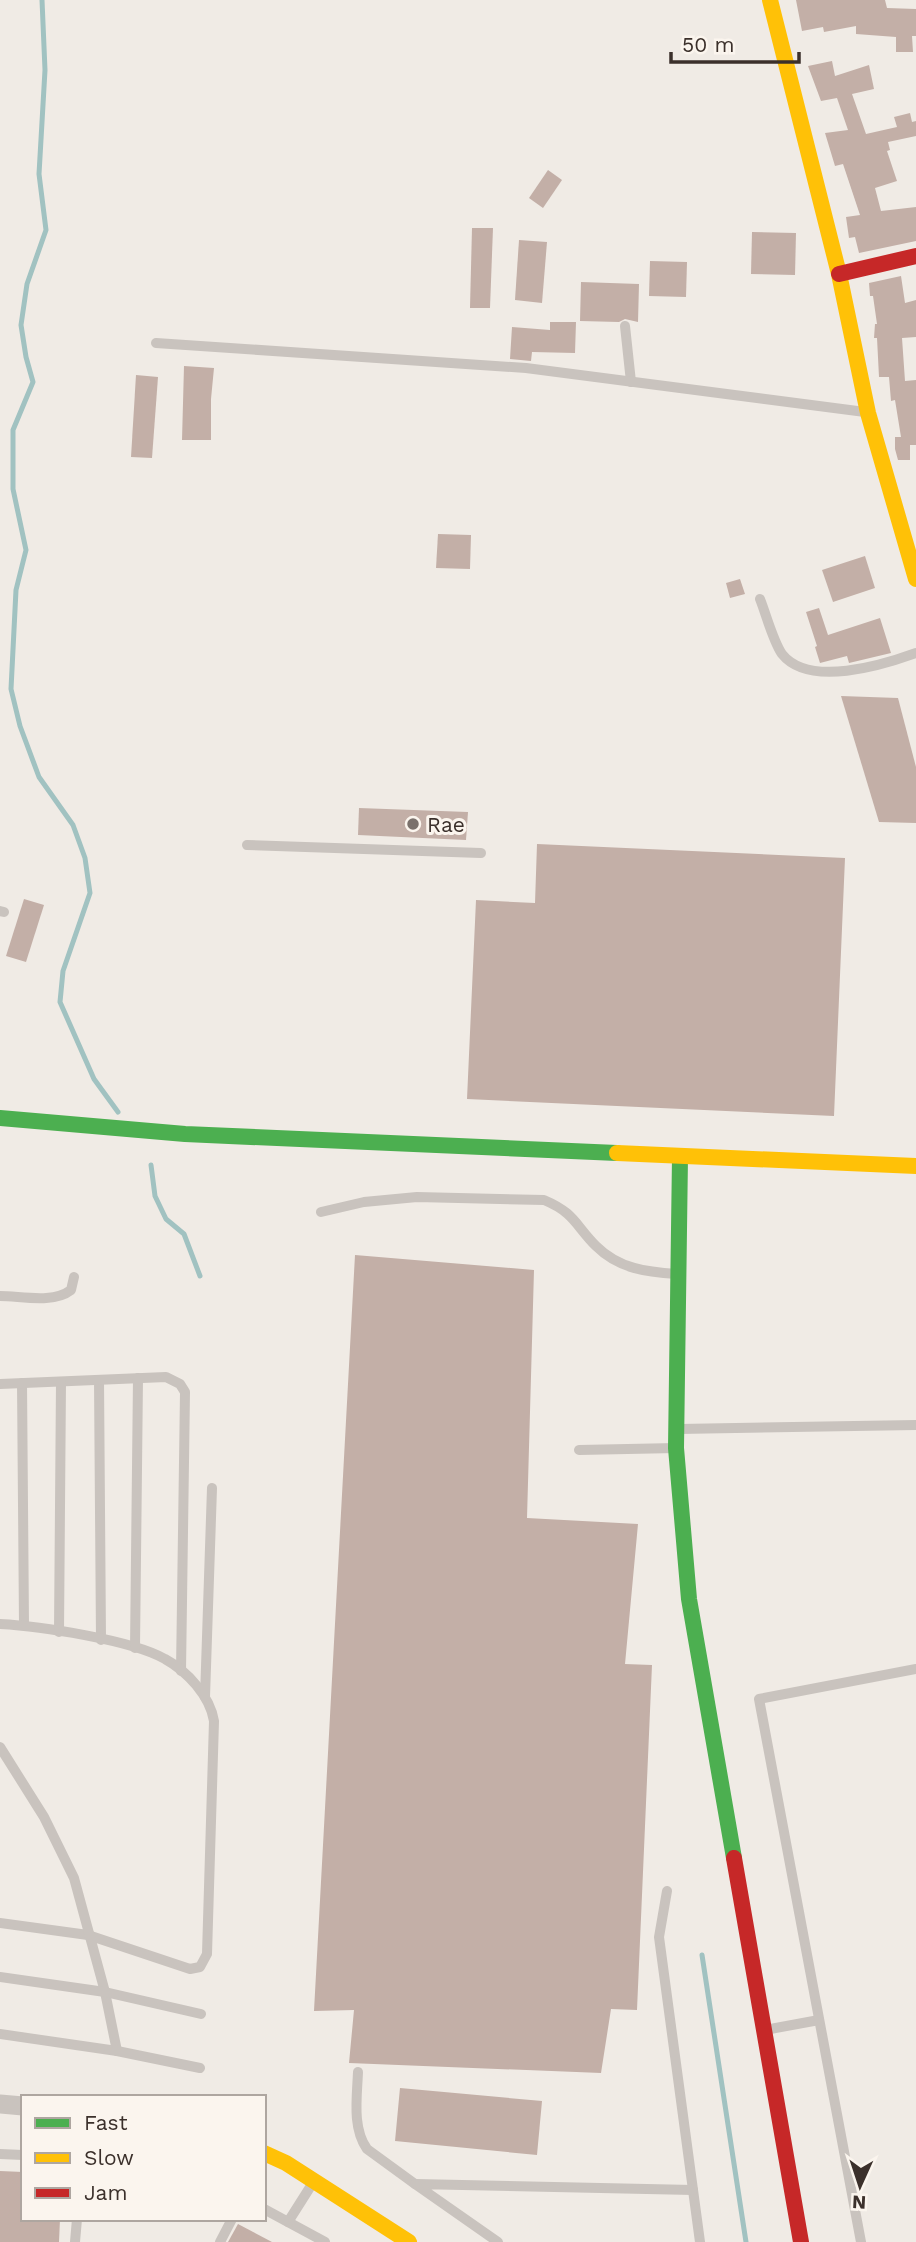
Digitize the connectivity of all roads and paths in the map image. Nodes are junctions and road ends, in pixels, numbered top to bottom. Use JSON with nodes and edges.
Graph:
{"nodes":[{"id":1,"x":770,"y":0,"type":"edge"},
{"id":2,"x":916,"y":256,"type":"edge"},
{"id":3,"x":839,"y":274,"type":"junction"},
{"id":4,"x":625,"y":326,"type":"dead end"},
{"id":5,"x":156,"y":343,"type":"dead end"},
{"id":6,"x":631,"y":382,"type":"junction"},
{"id":7,"x":868,"y":413,"type":"junction"},
{"id":8,"x":916,"y":579,"type":"edge"},
{"id":9,"x":760,"y":599,"type":"dead end"},
{"id":10,"x":916,"y":653,"type":"edge"},
{"id":11,"x":247,"y":845,"type":"dead end"},
{"id":12,"x":481,"y":853,"type":"dead end"},
{"id":13,"x":0,"y":1118,"type":"edge"},
{"id":14,"x":680,"y":1157,"type":"junction"},
{"id":15,"x":914,"y":1167,"type":"edge"},
{"id":16,"x":321,"y":1212,"type":"dead end"},
{"id":17,"x":677,"y":1274,"type":"junction"},
{"id":18,"x":74,"y":1277,"type":"dead end"},
{"id":19,"x":0,"y":1296,"type":"edge"},
{"id":20,"x":138,"y":1378,"type":"junction"},
{"id":21,"x":99,"y":1380,"type":"junction"},
{"id":22,"x":61,"y":1382,"type":"junction"},
{"id":23,"x":22,"y":1383,"type":"junction"},
{"id":24,"x":0,"y":1384,"type":"edge"},
{"id":25,"x":916,"y":1425,"type":"edge"},
{"id":26,"x":676,"y":1429,"type":"junction"},
{"id":27,"x":676,"y":1448,"type":"junction"},
{"id":28,"x":579,"y":1450,"type":"dead end"},
{"id":29,"x":212,"y":1488,"type":"dead end"},
{"id":30,"x":0,"y":1624,"type":"edge"},
{"id":31,"x":24,"y":1625,"type":"junction"},
{"id":32,"x":59,"y":1632,"type":"junction"},
{"id":33,"x":101,"y":1640,"type":"junction"},
{"id":34,"x":135,"y":1648,"type":"junction"},
{"id":35,"x":916,"y":1669,"type":"edge"},
{"id":36,"x":181,"y":1671,"type":"junction"},
{"id":37,"x":205,"y":1697,"type":"junction"},
{"id":38,"x":0,"y":1750,"type":"edge"},
{"id":39,"x":667,"y":1891,"type":"dead end"},
{"id":40,"x":0,"y":1923,"type":"edge"},
{"id":41,"x":88,"y":1935,"type":"junction"},
{"id":42,"x":0,"y":1977,"type":"edge"},
{"id":43,"x":105,"y":1992,"type":"junction"},
{"id":44,"x":201,"y":2014,"type":"dead end"},
{"id":45,"x":819,"y":2020,"type":"junction"},
{"id":46,"x":765,"y":2030,"type":"junction"},
{"id":47,"x":0,"y":2034,"type":"edge"},
{"id":48,"x":117,"y":2051,"type":"junction"},
{"id":49,"x":200,"y":2068,"type":"dead end"},
{"id":50,"x":358,"y":2072,"type":"dead end"},
{"id":51,"x":0,"y":2104,"type":"edge"},
{"id":52,"x":21,"y":2106,"type":"edge"},
{"id":53,"x":0,"y":2154,"type":"edge"},
{"id":54,"x":266,"y":2154,"type":"edge"},
{"id":55,"x":21,"y":2155,"type":"edge"},
{"id":56,"x":314,"y":2181,"type":"junction"},
{"id":57,"x":415,"y":2184,"type":"junction"},
{"id":58,"x":693,"y":2190,"type":"junction"},
{"id":59,"x":266,"y":2210,"type":"edge"},
{"id":60,"x":77,"y":2221,"type":"edge"},
{"id":61,"x":231,"y":2221,"type":"edge"},
{"id":62,"x":288,"y":2222,"type":"junction"},
{"id":63,"x":75,"y":2242,"type":"edge"},
{"id":64,"x":220,"y":2242,"type":"edge"},
{"id":65,"x":325,"y":2242,"type":"edge"},
{"id":66,"x":409,"y":2242,"type":"edge"},
{"id":67,"x":498,"y":2242,"type":"edge"},
{"id":68,"x":700,"y":2242,"type":"edge"},
{"id":69,"x":802,"y":2242,"type":"edge"},
{"id":70,"x":861,"y":2242,"type":"edge"}],
"edges":[{"from":1,"to":3,"type":"street"},
{"from":2,"to":3,"type":"street"},
{"from":3,"to":7,"type":"street"},
{"from":4,"to":6,"type":"lane"},
{"from":5,"to":6,"type":"lane"},
{"from":6,"to":7,"type":"lane"},
{"from":7,"to":8,"type":"street"},
{"from":9,"to":10,"type":"lane"},
{"from":11,"to":12,"type":"lane"},
{"from":13,"to":14,"type":"street"},
{"from":14,"to":15,"type":"street"},
{"from":14,"to":17,"type":"street"},
{"from":16,"to":17,"type":"lane"},
{"from":17,"to":26,"type":"street"},
{"from":18,"to":19,"type":"lane"},
{"from":20,"to":21,"type":"lane"},
{"from":20,"to":34,"type":"lane"},
{"from":20,"to":36,"type":"lane"},
{"from":21,"to":22,"type":"lane"},
{"from":21,"to":33,"type":"lane"},
{"from":22,"to":23,"type":"lane"},
{"from":22,"to":32,"type":"lane"},
{"from":23,"to":24,"type":"lane"},
{"from":23,"to":31,"type":"lane"},
{"from":25,"to":26,"type":"lane"},
{"from":26,"to":27,"type":"street"},
{"from":27,"to":28,"type":"lane"},
{"from":27,"to":46,"type":"street"},
{"from":29,"to":37,"type":"lane"},
{"from":30,"to":31,"type":"lane"},
{"from":31,"to":32,"type":"lane"},
{"from":32,"to":33,"type":"lane"},
{"from":33,"to":34,"type":"lane"},
{"from":34,"to":36,"type":"lane"},
{"from":35,"to":45,"type":"lane"},
{"from":36,"to":37,"type":"lane"},
{"from":37,"to":41,"type":"lane"},
{"from":38,"to":41,"type":"lane"},
{"from":39,"to":58,"type":"lane"},
{"from":40,"to":41,"type":"lane"},
{"from":41,"to":43,"type":"lane"},
{"from":42,"to":43,"type":"lane"},
{"from":43,"to":44,"type":"lane"},
{"from":43,"to":48,"type":"lane"},
{"from":45,"to":46,"type":"lane"},
{"from":45,"to":70,"type":"lane"},
{"from":46,"to":69,"type":"street"},
{"from":47,"to":48,"type":"lane"},
{"from":48,"to":49,"type":"lane"},
{"from":50,"to":57,"type":"lane"},
{"from":51,"to":52,"type":"street"},
{"from":53,"to":55,"type":"lane"},
{"from":54,"to":56,"type":"street"},
{"from":56,"to":62,"type":"lane"},
{"from":56,"to":66,"type":"street"},
{"from":57,"to":58,"type":"lane"},
{"from":57,"to":67,"type":"lane"},
{"from":58,"to":68,"type":"lane"},
{"from":59,"to":62,"type":"lane"},
{"from":60,"to":63,"type":"lane"},
{"from":61,"to":64,"type":"lane"},
{"from":62,"to":65,"type":"lane"}]}
